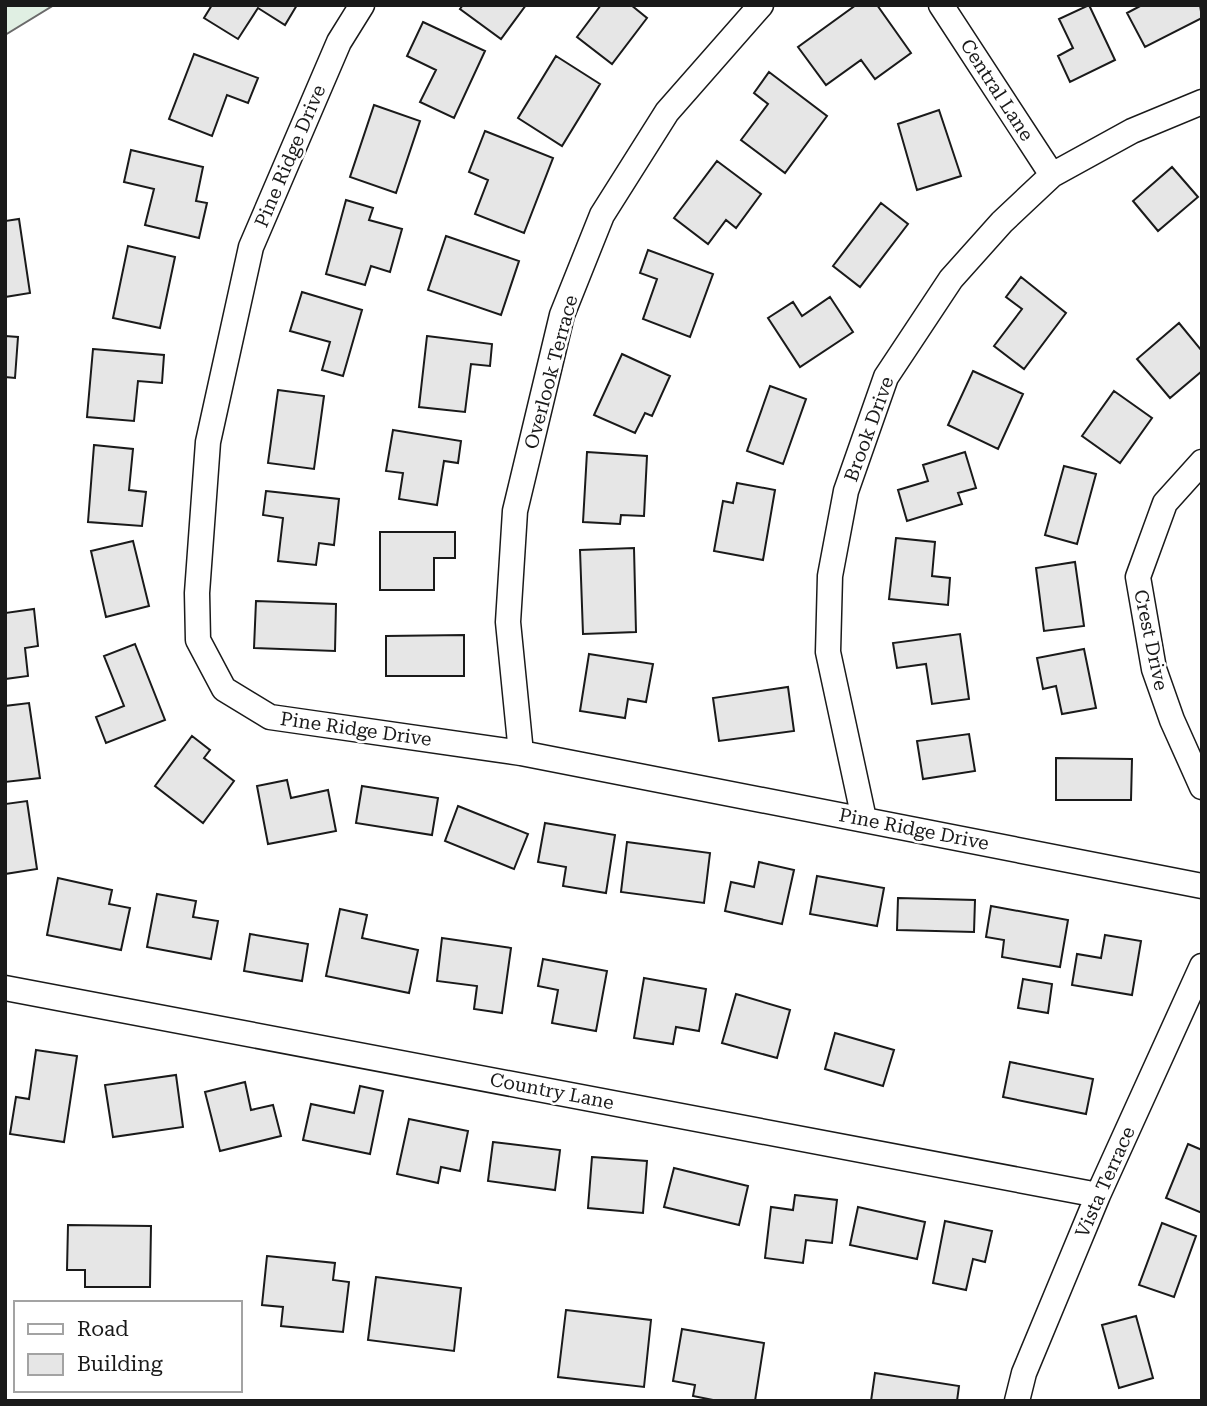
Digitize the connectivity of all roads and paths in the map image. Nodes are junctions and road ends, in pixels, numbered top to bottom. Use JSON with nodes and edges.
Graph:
{"nodes":[{"id":1,"x":362,"y":5,"type":"edge"},
{"id":2,"x":761,"y":5,"type":"edge"},
{"id":3,"x":941,"y":5,"type":"edge"},
{"id":4,"x":1202,"y":102,"type":"edge"},
{"id":5,"x":1052,"y":175,"type":"junction"},
{"id":6,"x":1202,"y":462,"type":"edge"},
{"id":7,"x":521,"y":753,"type":"junction"},
{"id":8,"x":1202,"y":787,"type":"edge"},
{"id":9,"x":864,"y":819,"type":"junction"},
{"id":10,"x":1202,"y":886,"type":"edge"},
{"id":11,"x":1202,"y":966,"type":"edge"},
{"id":12,"x":5,"y":988,"type":"edge"},
{"id":13,"x":1098,"y":1195,"type":"junction"},
{"id":14,"x":1017,"y":1401,"type":"edge"}],
"edges":[{"from":1,"to":7,"type":"street","name":"Pine Ridge Drive"},
{"from":2,"to":7,"type":"street","name":"Overlook Terrace"},
{"from":3,"to":5,"type":"street","name":"Central Lane"},
{"from":4,"to":5,"type":"street","name":"Brook Drive"},
{"from":5,"to":9,"type":"street","name":"Brook Drive"},
{"from":6,"to":8,"type":"street","name":"Crest Drive"},
{"from":7,"to":9,"type":"street","name":"Pine Ridge Drive"},
{"from":9,"to":10,"type":"street","name":"Pine Ridge Drive"},
{"from":11,"to":13,"type":"street","name":"Vista Terrace"},
{"from":12,"to":13,"type":"street","name":"Country Lane"},
{"from":13,"to":14,"type":"street","name":"Vista Terrace"}]}
